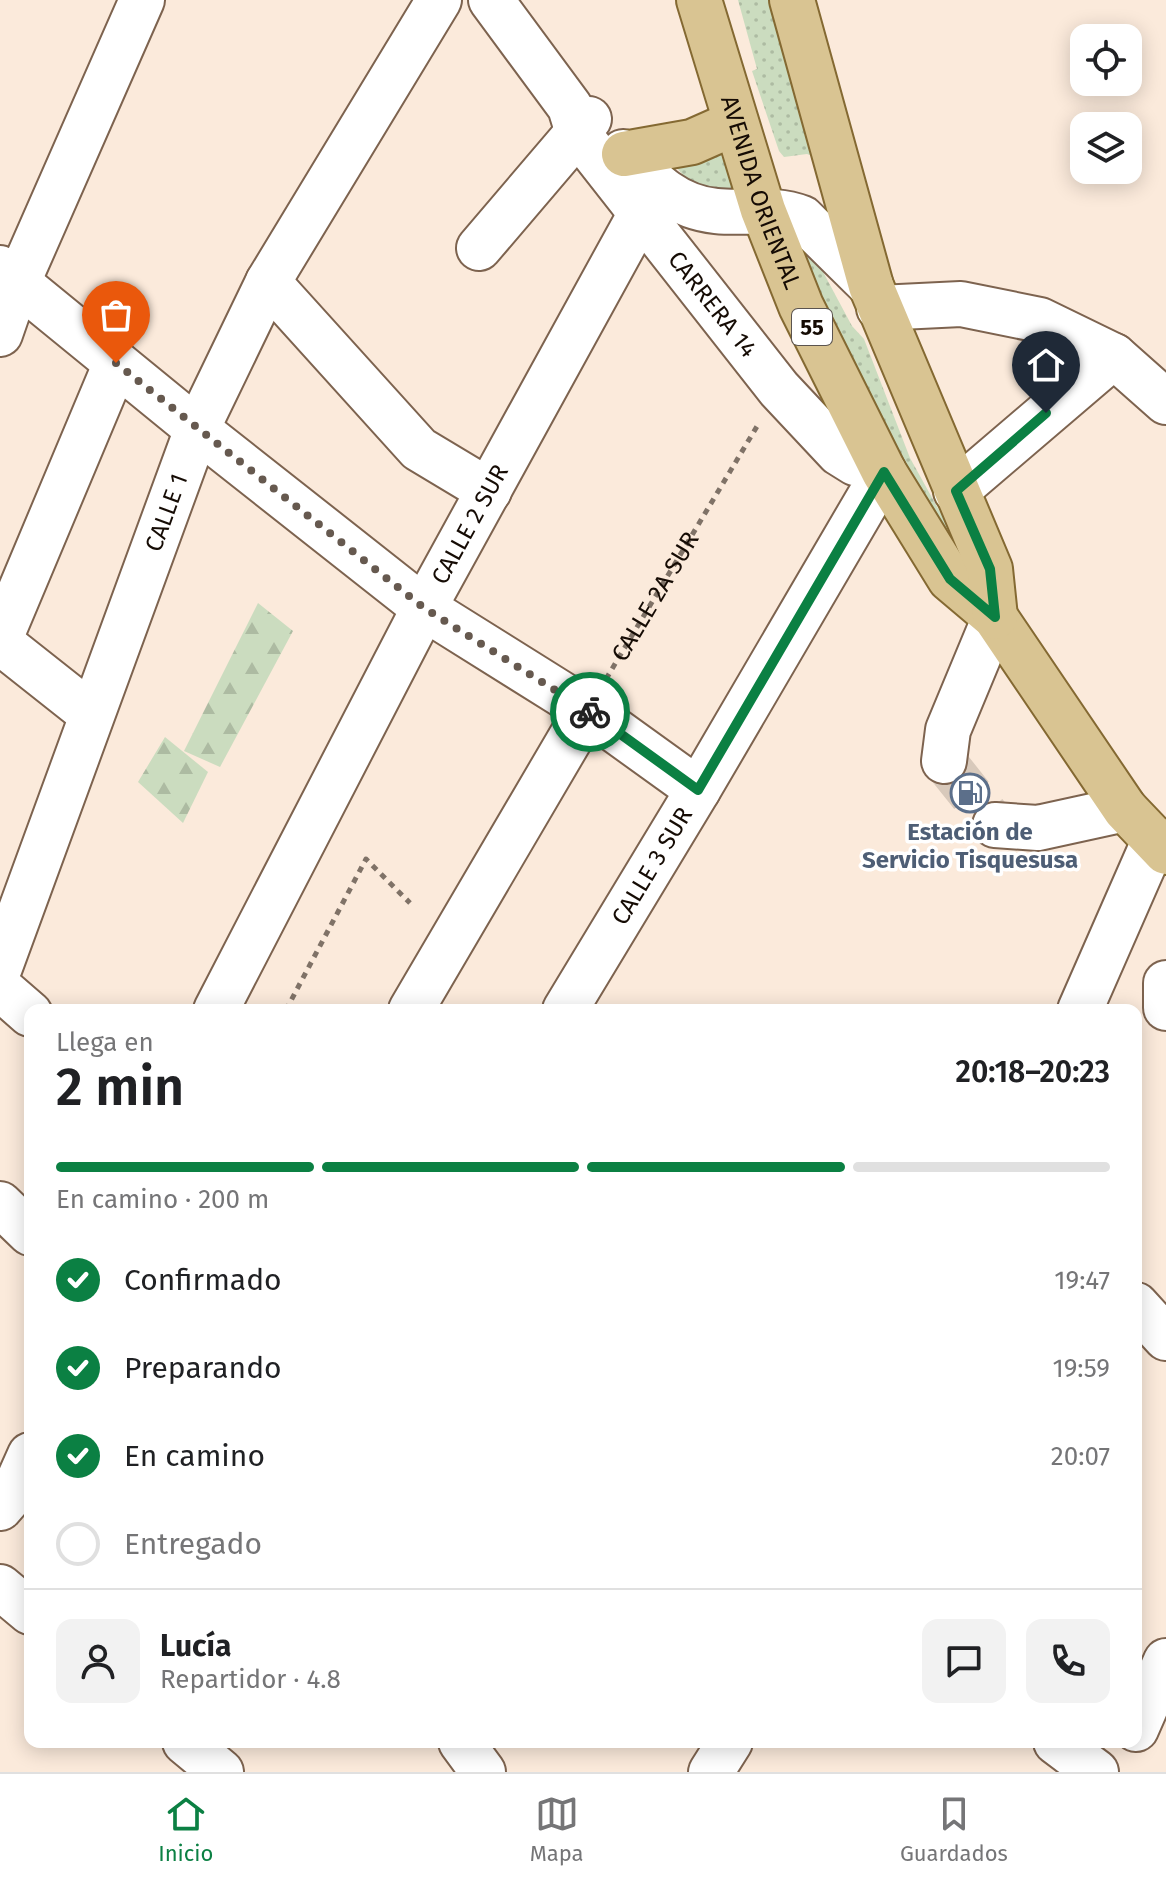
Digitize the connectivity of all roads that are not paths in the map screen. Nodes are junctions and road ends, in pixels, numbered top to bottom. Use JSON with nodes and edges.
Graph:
{"nodes":[{"id":1,"x":142,"y":0,"type":"edge"},
{"id":2,"x":439,"y":0,"type":"edge"},
{"id":3,"x":491,"y":0,"type":"edge"},
{"id":4,"x":699,"y":0,"type":"edge"},
{"id":5,"x":792,"y":0,"type":"edge"},
{"id":6,"x":579,"y":119,"type":"junction"},
{"id":7,"x":735,"y":123,"type":"junction"},
{"id":8,"x":624,"y":154,"type":"junction"},
{"id":9,"x":763,"y":210,"type":"junction"},
{"id":10,"x":641,"y":213,"type":"junction"},
{"id":11,"x":479,"y":248,"type":"dead end"},
{"id":12,"x":9,"y":275,"type":"edge"},
{"id":13,"x":268,"y":282,"type":"junction"},
{"id":14,"x":875,"y":297,"type":"junction"},
{"id":15,"x":0,"y":334,"type":"edge"},
{"id":16,"x":1114,"y":356,"type":"junction"},
{"id":17,"x":116,"y":363,"type":"junction"},
{"id":18,"x":1166,"y":402,"type":"edge"},
{"id":19,"x":197,"y":429,"type":"junction"},
{"id":20,"x":884,"y":472,"type":"junction"},
{"id":21,"x":489,"y":491,"type":"junction"},
{"id":22,"x":956,"y":491,"type":"junction"},
{"id":23,"x":424,"y":608,"type":"junction"},
{"id":24,"x":995,"y":617,"type":"junction"},
{"id":25,"x":0,"y":641,"type":"edge"},
{"id":26,"x":587,"y":710,"type":"junction"},
{"id":27,"x":91,"y":714,"type":"junction"},
{"id":28,"x":944,"y":761,"type":"dead end"},
{"id":29,"x":698,"y":790,"type":"junction"},
{"id":30,"x":995,"y":825,"type":"dead end"},
{"id":31,"x":1149,"y":833,"type":"edge"},
{"id":32,"x":0,"y":967,"type":"edge"},
{"id":33,"x":1166,"y":983,"type":"edge"},
{"id":34,"x":0,"y":988,"type":"edge"},
{"id":35,"x":219,"y":1004,"type":"edge"},
{"id":36,"x":415,"y":1004,"type":"edge"},
{"id":37,"x":569,"y":1004,"type":"edge"},
{"id":38,"x":1082,"y":1004,"type":"edge"},
{"id":39,"x":1166,"y":1008,"type":"edge"},
{"id":40,"x":24,"y":1009,"type":"edge"},
{"id":41,"x":0,"y":1204,"type":"edge"},
{"id":42,"x":24,"y":1227,"type":"edge"},
{"id":43,"x":1142,"y":1312,"type":"edge"},
{"id":44,"x":1166,"y":1338,"type":"edge"},
{"id":45,"x":24,"y":1468,"type":"edge"},
{"id":46,"x":0,"y":1508,"type":"edge"},
{"id":47,"x":0,"y":1587,"type":"edge"},
{"id":48,"x":24,"y":1607,"type":"edge"},
{"id":49,"x":1166,"y":1661,"type":"edge"},
{"id":50,"x":1142,"y":1715,"type":"edge"},
{"id":51,"x":192,"y":1748,"type":"edge"},
{"id":52,"x":465,"y":1748,"type":"edge"},
{"id":53,"x":693,"y":1748,"type":"edge"},
{"id":54,"x":726,"y":1748,"type":"edge"},
{"id":55,"x":1064,"y":1748,"type":"edge"},
{"id":56,"x":1127,"y":1748,"type":"edge"},
{"id":57,"x":221,"y":1772,"type":"edge"},
{"id":58,"x":483,"y":1772,"type":"edge"},
{"id":59,"x":679,"y":1772,"type":"edge"},
{"id":60,"x":711,"y":1772,"type":"edge"},
{"id":61,"x":1096,"y":1772,"type":"edge"},
{"id":62,"x":1117,"y":1772,"type":"edge"}],
"edges":[{"from":1,"to":12,"type":"street"},
{"from":2,"to":13,"type":"street","name":"CALLE 1"},
{"from":3,"to":6,"type":"street","name":"CARRERA 14"},
{"from":4,"to":7,"type":"main road","name":"AVENIDA ORIENTAL","number":"55"},
{"from":5,"to":14,"type":"main road"},
{"from":6,"to":8,"type":"street","name":"CARRERA 14"},
{"from":6,"to":10,"type":"street","name":"CARRERA 14"},
{"from":6,"to":11,"type":"street"},
{"from":7,"to":8,"type":"main road"},
{"from":7,"to":9,"type":"main road","name":"AVENIDA ORIENTAL","number":"55"},
{"from":8,"to":9,"type":"street","name":"CARRERA 14"},
{"from":9,"to":14,"type":"street","name":"CARRERA 14"},
{"from":9,"to":20,"type":"main road","name":"AVENIDA ORIENTAL","number":"55"},
{"from":10,"to":20,"type":"street","name":"CARRERA 14"},
{"from":10,"to":21,"type":"street","name":"CALLE 2 SUR"},
{"from":12,"to":15,"type":"street"},
{"from":12,"to":17,"type":"street"},
{"from":13,"to":19,"type":"street","name":"CALLE 1"},
{"from":13,"to":21,"type":"street"},
{"from":14,"to":16,"type":"street"},
{"from":14,"to":22,"type":"main road"},
{"from":16,"to":18,"type":"street"},
{"from":16,"to":22,"type":"street"},
{"from":17,"to":19,"type":"street"},
{"from":17,"to":25,"type":"street"},
{"from":19,"to":23,"type":"street"},
{"from":19,"to":27,"type":"street","name":"CALLE 1"},
{"from":20,"to":24,"type":"main road","name":"AVENIDA ORIENTAL","number":"55"},
{"from":20,"to":29,"type":"street","name":"CALLE 3 SUR"},
{"from":21,"to":23,"type":"street","name":"CALLE 2 SUR"},
{"from":22,"to":24,"type":"main road"},
{"from":23,"to":26,"type":"street"},
{"from":23,"to":35,"type":"street","name":"CALLE 2 SUR"},
{"from":24,"to":28,"type":"street"},
{"from":24,"to":31,"type":"main road"},
{"from":25,"to":27,"type":"street"},
{"from":26,"to":29,"type":"street"},
{"from":26,"to":36,"type":"street"},
{"from":27,"to":32,"type":"street","name":"CALLE 1"},
{"from":29,"to":37,"type":"street","name":"CALLE 3 SUR"},
{"from":30,"to":31,"type":"street"},
{"from":31,"to":38,"type":"street"},
{"from":33,"to":39,"type":"street"},
{"from":34,"to":40,"type":"street"},
{"from":41,"to":42,"type":"street"},
{"from":43,"to":44,"type":"street"},
{"from":45,"to":46,"type":"street"},
{"from":47,"to":48,"type":"street"},
{"from":49,"to":50,"type":"street"},
{"from":51,"to":57,"type":"street"},
{"from":52,"to":58,"type":"street"},
{"from":53,"to":59,"type":"street"},
{"from":54,"to":60,"type":"street"},
{"from":55,"to":61,"type":"street"},
{"from":56,"to":62,"type":"street"}]}
